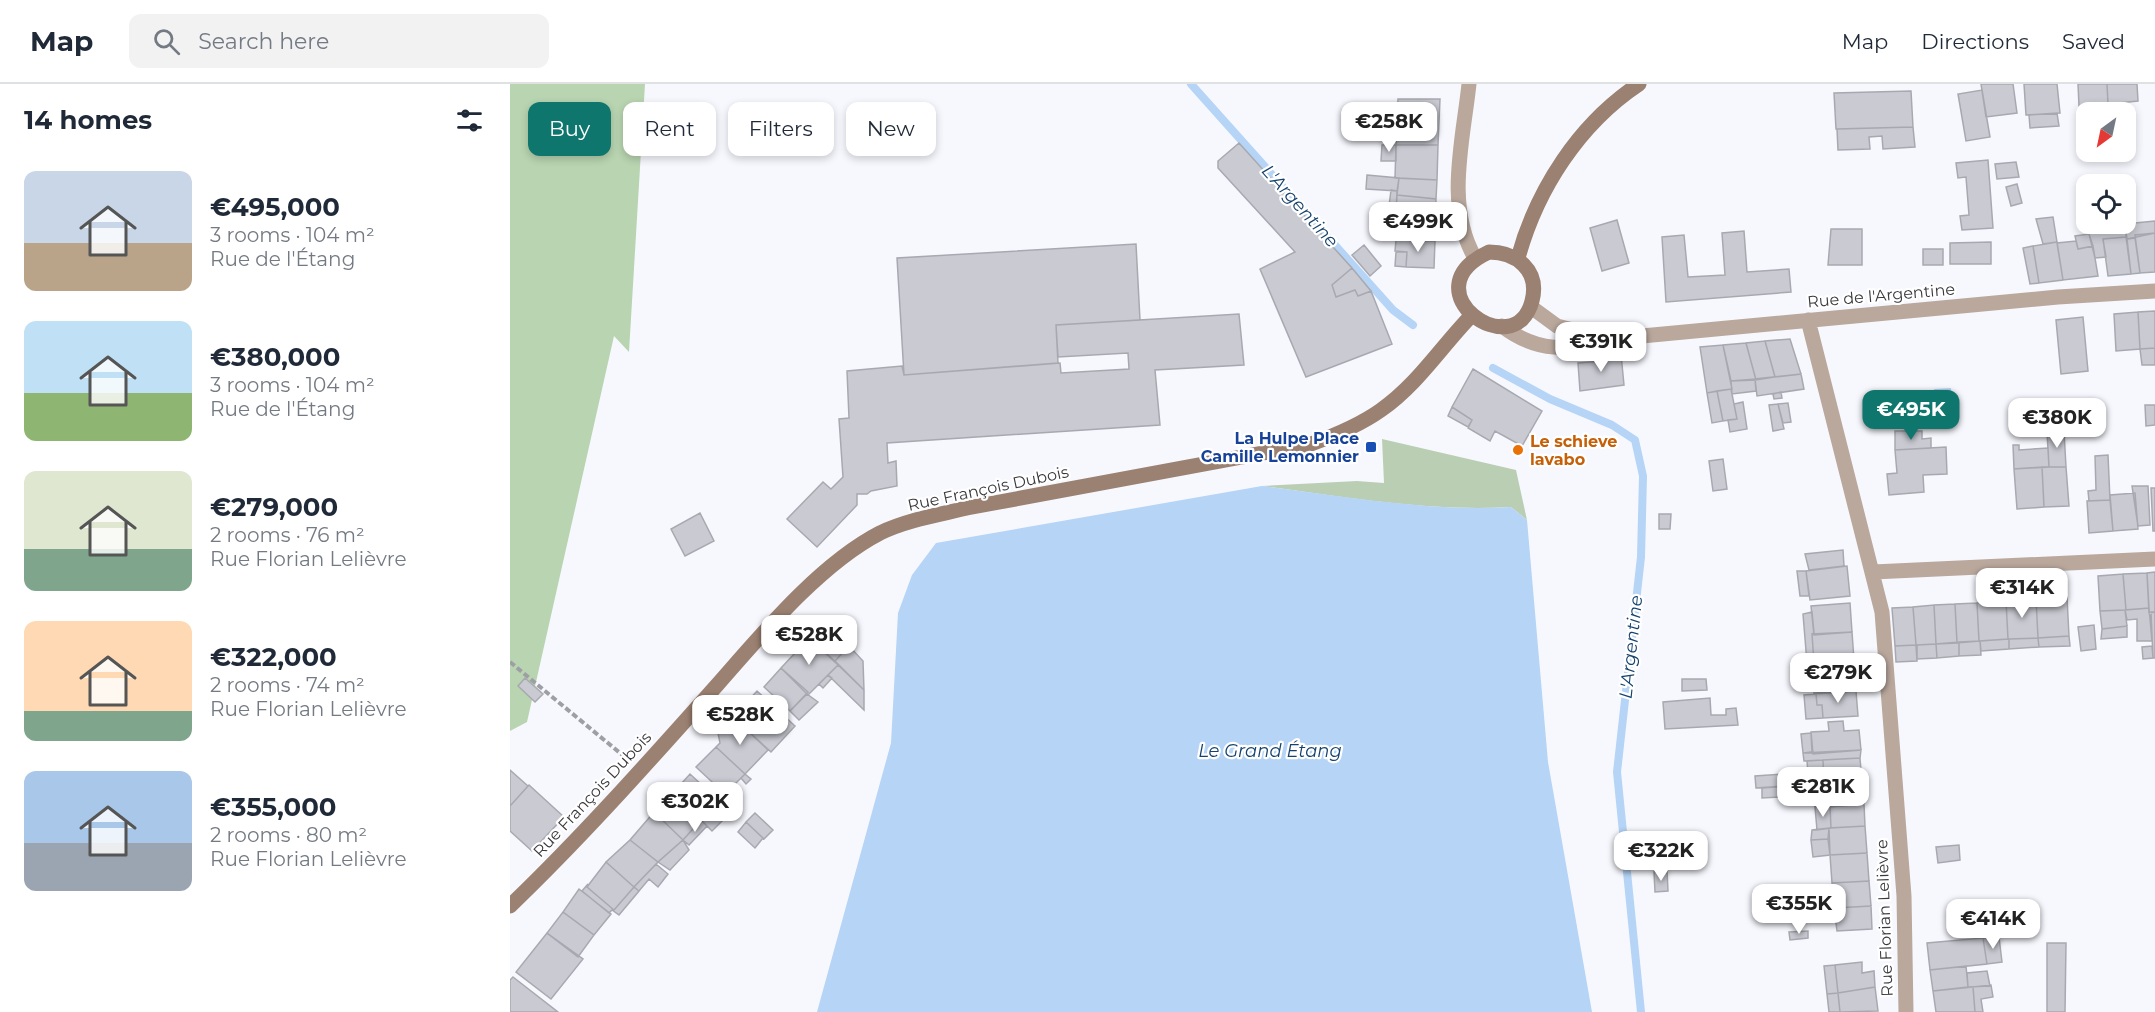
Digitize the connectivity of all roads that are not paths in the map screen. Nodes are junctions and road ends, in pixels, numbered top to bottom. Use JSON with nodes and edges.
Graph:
{"nodes":[{"id":1,"x":1469,"y":84,"type":"edge"},
{"id":2,"x":1639,"y":84,"type":"edge"},
{"id":3,"x":1474,"y":258,"type":"junction"},
{"id":4,"x":1518,"y":258,"type":"junction"},
{"id":5,"x":2155,"y":291,"type":"edge"},
{"id":6,"x":1531,"y":307,"type":"junction"},
{"id":7,"x":1471,"y":316,"type":"junction"},
{"id":8,"x":1808,"y":320,"type":"junction"},
{"id":9,"x":1502,"y":326,"type":"junction"},
{"id":10,"x":1610,"y":339,"type":"junction"},
{"id":11,"x":2155,"y":559,"type":"edge"},
{"id":12,"x":1873,"y":572,"type":"junction"},
{"id":13,"x":510,"y":906,"type":"edge"},
{"id":14,"x":1906,"y":1012,"type":"edge"}],
"edges":[{"from":1,"to":3,"type":"street"},
{"from":2,"to":4,"type":"main road"},
{"from":3,"to":4,"type":"main road"},
{"from":3,"to":7,"type":"main road"},
{"from":4,"to":6,"type":"main road"},
{"from":5,"to":8,"type":"street","name":"Rue de l'Argentine"},
{"from":6,"to":9,"type":"main road"},
{"from":6,"to":10,"type":"street","name":"Rue de l'Argentine"},
{"from":7,"to":9,"type":"main road"},
{"from":7,"to":13,"type":"main road","name":"Rue François Dubois"},
{"from":8,"to":10,"type":"street","name":"Rue de l'Argentine"},
{"from":8,"to":12,"type":"street","name":"Rue Florian Lelièvre"},
{"from":9,"to":10,"type":"street","name":"Rue de l'Argentine"},
{"from":11,"to":12,"type":"street"},
{"from":12,"to":14,"type":"street","name":"Rue Florian Lelièvre"}]}
